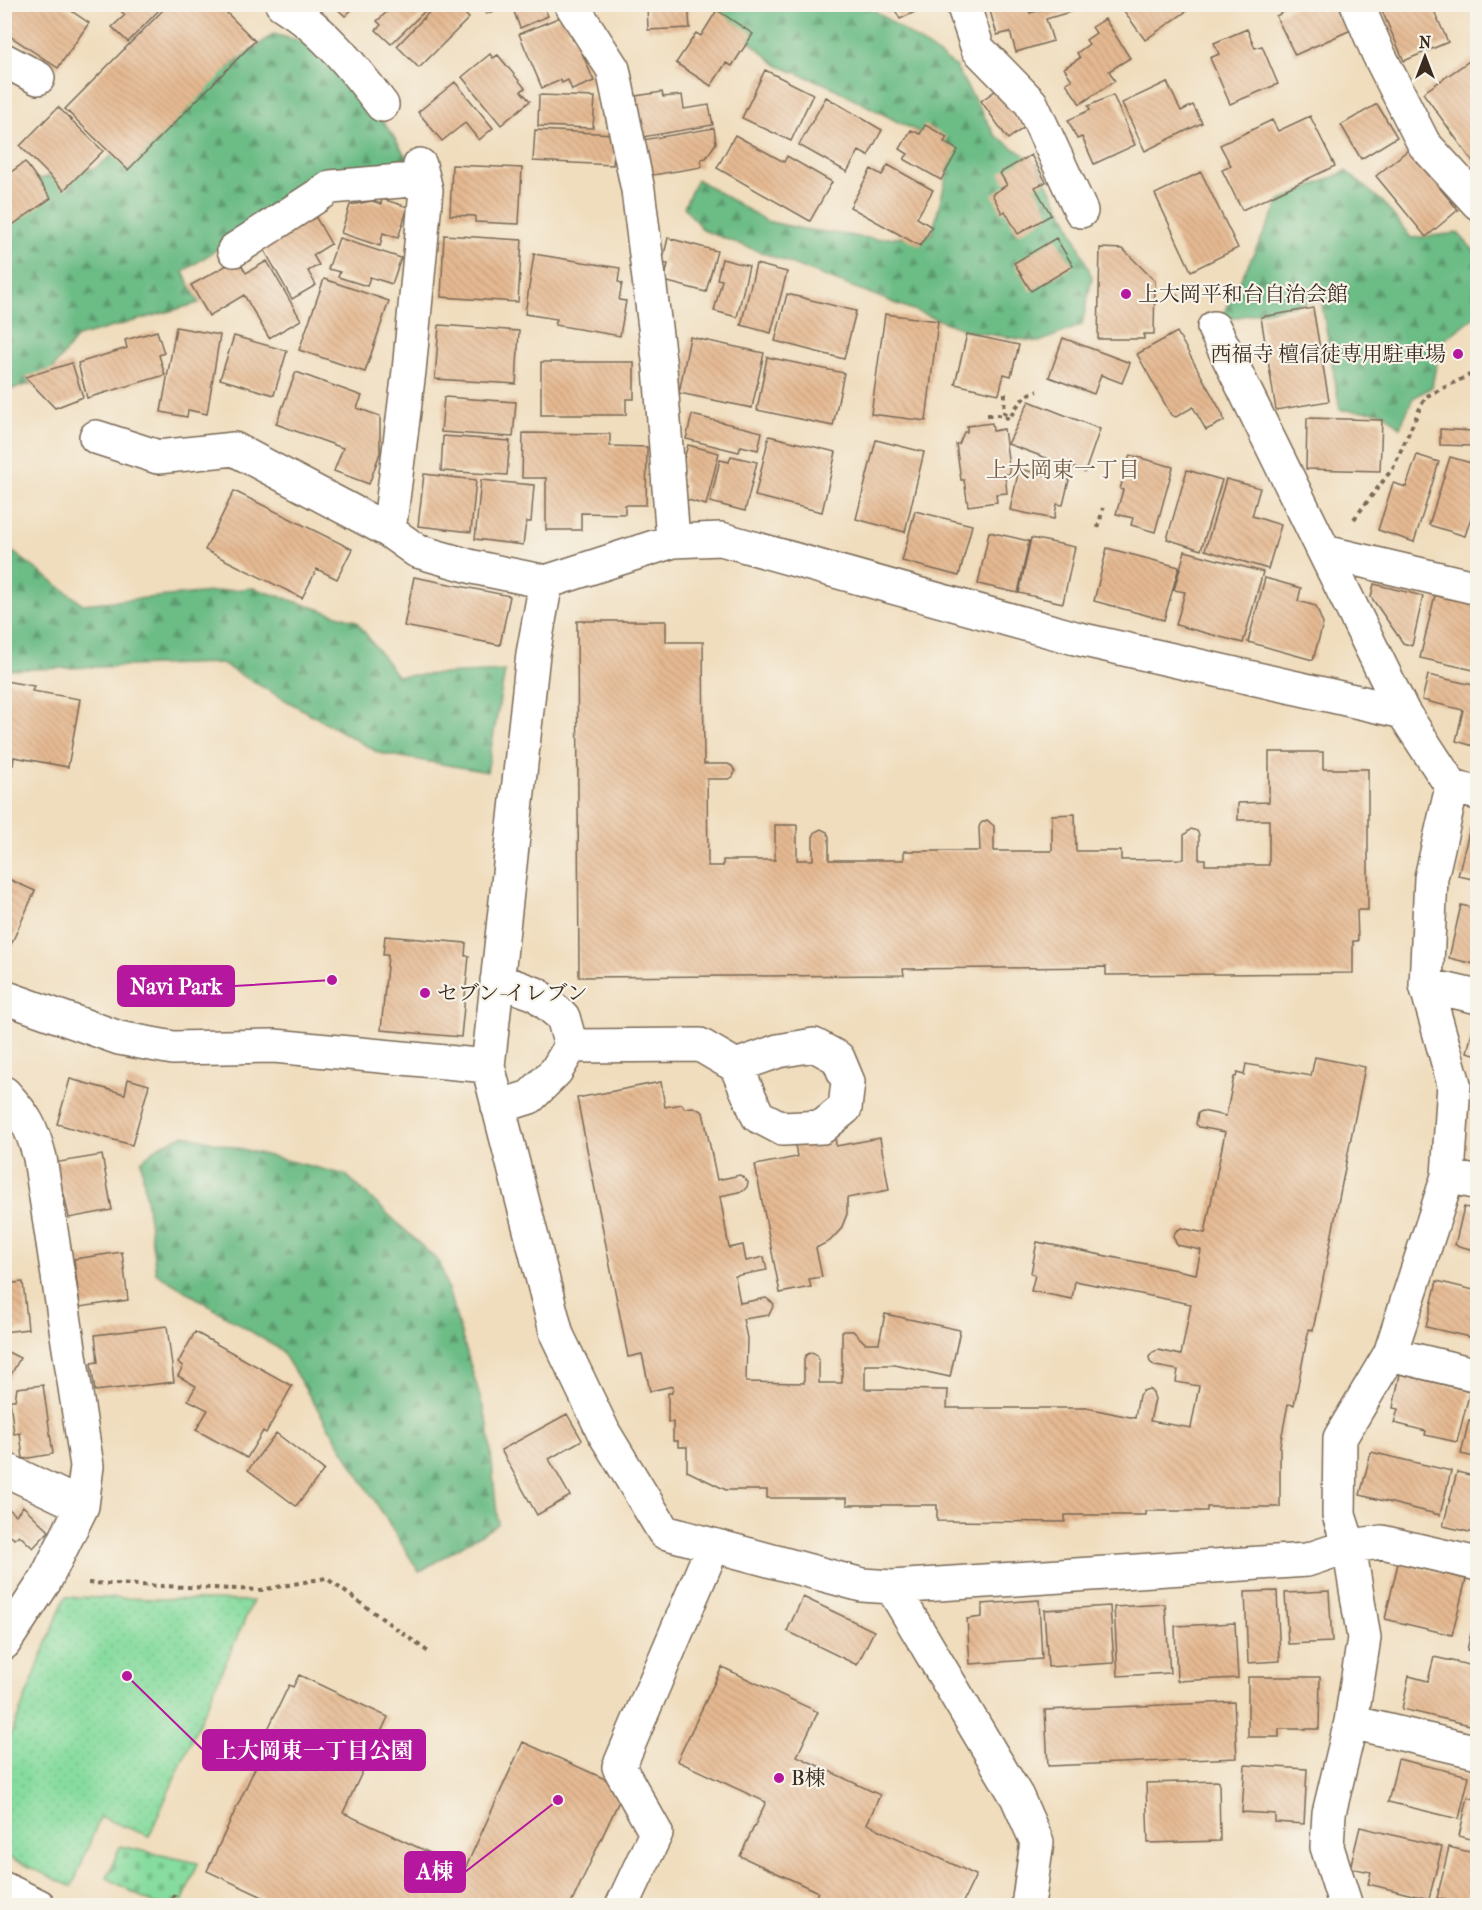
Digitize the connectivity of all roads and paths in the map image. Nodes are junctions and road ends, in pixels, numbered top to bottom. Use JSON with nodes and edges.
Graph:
{"nodes":[{"id":1,"x":282,"y":4,"type":"edge"},
{"id":2,"x":571,"y":4,"type":"edge"},
{"id":3,"x":963,"y":4,"type":"edge"},
{"id":4,"x":1357,"y":4,"type":"edge"},
{"id":5,"x":4,"y":60,"type":"edge"},
{"id":6,"x":38,"y":78,"type":"dead end"},
{"id":7,"x":382,"y":105,"type":"dead end"},
{"id":8,"x":1478,"y":203,"type":"edge"},
{"id":9,"x":1081,"y":211,"type":"dead end"},
{"id":10,"x":234,"y":250,"type":"dead end"},
{"id":11,"x":1214,"y":328,"type":"dead end"},
{"id":12,"x":1478,"y":371,"type":"edge"},
{"id":13,"x":1038,"y":391,"type":"dead end"},
{"id":14,"x":1005,"y":393,"type":"dead end"},
{"id":15,"x":987,"y":415,"type":"dead end"},
{"id":16,"x":1009,"y":419,"type":"junction"},
{"id":17,"x":96,"y":437,"type":"dead end"},
{"id":18,"x":1103,"y":508,"type":"dead end"},
{"id":19,"x":1098,"y":528,"type":"dead end"},
{"id":20,"x":389,"y":531,"type":"junction"},
{"id":21,"x":673,"y":541,"type":"junction"},
{"id":22,"x":1325,"y":552,"type":"junction"},
{"id":23,"x":546,"y":582,"type":"junction"},
{"id":24,"x":1478,"y":588,"type":"edge"},
{"id":25,"x":1403,"y":712,"type":"junction"},
{"id":26,"x":1465,"y":790,"type":"edge"},
{"id":27,"x":497,"y":980,"type":"junction"},
{"id":28,"x":1426,"y":985,"type":"junction"},
{"id":29,"x":4,"y":997,"type":"edge"},
{"id":30,"x":1478,"y":997,"type":"edge"},
{"id":31,"x":571,"y":1046,"type":"junction"},
{"id":32,"x":488,"y":1066,"type":"junction"},
{"id":33,"x":736,"y":1066,"type":"dead end"},
{"id":34,"x":4,"y":1092,"type":"edge"},
{"id":35,"x":498,"y":1107,"type":"junction"},
{"id":36,"x":1462,"y":1180,"type":"edge"},
{"id":37,"x":1390,"y":1354,"type":"junction"},
{"id":38,"x":1478,"y":1375,"type":"edge"},
{"id":39,"x":4,"y":1469,"type":"edge"},
{"id":40,"x":82,"y":1506,"type":"junction"},
{"id":41,"x":713,"y":1546,"type":"junction"},
{"id":42,"x":1349,"y":1546,"type":"junction"},
{"id":43,"x":1478,"y":1564,"type":"edge"},
{"id":44,"x":45,"y":1581,"type":"junction"},
{"id":45,"x":892,"y":1587,"type":"junction"},
{"id":46,"x":4,"y":1609,"type":"edge"},
{"id":47,"x":4,"y":1643,"type":"edge"},
{"id":48,"x":430,"y":1653,"type":"dead end"},
{"id":49,"x":1352,"y":1722,"type":"junction"},
{"id":50,"x":1478,"y":1752,"type":"edge"},
{"id":51,"x":4,"y":1889,"type":"edge"},
{"id":52,"x":176,"y":1892,"type":"dead end"},
{"id":53,"x":39,"y":1905,"type":"edge"},
{"id":54,"x":168,"y":1905,"type":"edge"},
{"id":55,"x":622,"y":1905,"type":"edge"},
{"id":56,"x":1029,"y":1905,"type":"edge"},
{"id":57,"x":1346,"y":1905,"type":"edge"}],
"edges":[{"from":1,"to":7,"type":"street"},
{"from":2,"to":21,"type":"street"},
{"from":3,"to":9,"type":"street"},
{"from":4,"to":8,"type":"street"},
{"from":5,"to":6,"type":"street"},
{"from":10,"to":20,"type":"street"},
{"from":11,"to":22,"type":"street"},
{"from":12,"to":22,"type":"path"},
{"from":13,"to":16,"type":"path"},
{"from":14,"to":16,"type":"path"},
{"from":15,"to":16,"type":"path"},
{"from":17,"to":20,"type":"street"},
{"from":18,"to":19,"type":"path"},
{"from":20,"to":23,"type":"street"},
{"from":21,"to":23,"type":"street"},
{"from":21,"to":25,"type":"street"},
{"from":22,"to":24,"type":"street"},
{"from":22,"to":25,"type":"street"},
{"from":23,"to":27,"type":"street"},
{"from":25,"to":26,"type":"street"},
{"from":26,"to":28,"type":"street"},
{"from":27,"to":31,"type":"street"},
{"from":27,"to":32,"type":"street"},
{"from":28,"to":30,"type":"street"},
{"from":28,"to":36,"type":"street"},
{"from":29,"to":32,"type":"street"},
{"from":31,"to":33,"type":"street"},
{"from":31,"to":35,"type":"street"},
{"from":32,"to":35,"type":"street"},
{"from":34,"to":40,"type":"street"},
{"from":35,"to":41,"type":"street"},
{"from":36,"to":37,"type":"street"},
{"from":37,"to":38,"type":"street"},
{"from":37,"to":42,"type":"street"},
{"from":39,"to":40,"type":"street"},
{"from":40,"to":44,"type":"street"},
{"from":41,"to":45,"type":"street"},
{"from":41,"to":55,"type":"street"},
{"from":42,"to":43,"type":"street"},
{"from":42,"to":45,"type":"street"},
{"from":42,"to":49,"type":"street"},
{"from":44,"to":46,"type":"street"},
{"from":44,"to":47,"type":"street"},
{"from":44,"to":48,"type":"path"},
{"from":45,"to":56,"type":"street"},
{"from":49,"to":50,"type":"street"},
{"from":49,"to":57,"type":"street"},
{"from":51,"to":53,"type":"street"},
{"from":52,"to":54,"type":"path"}]}
